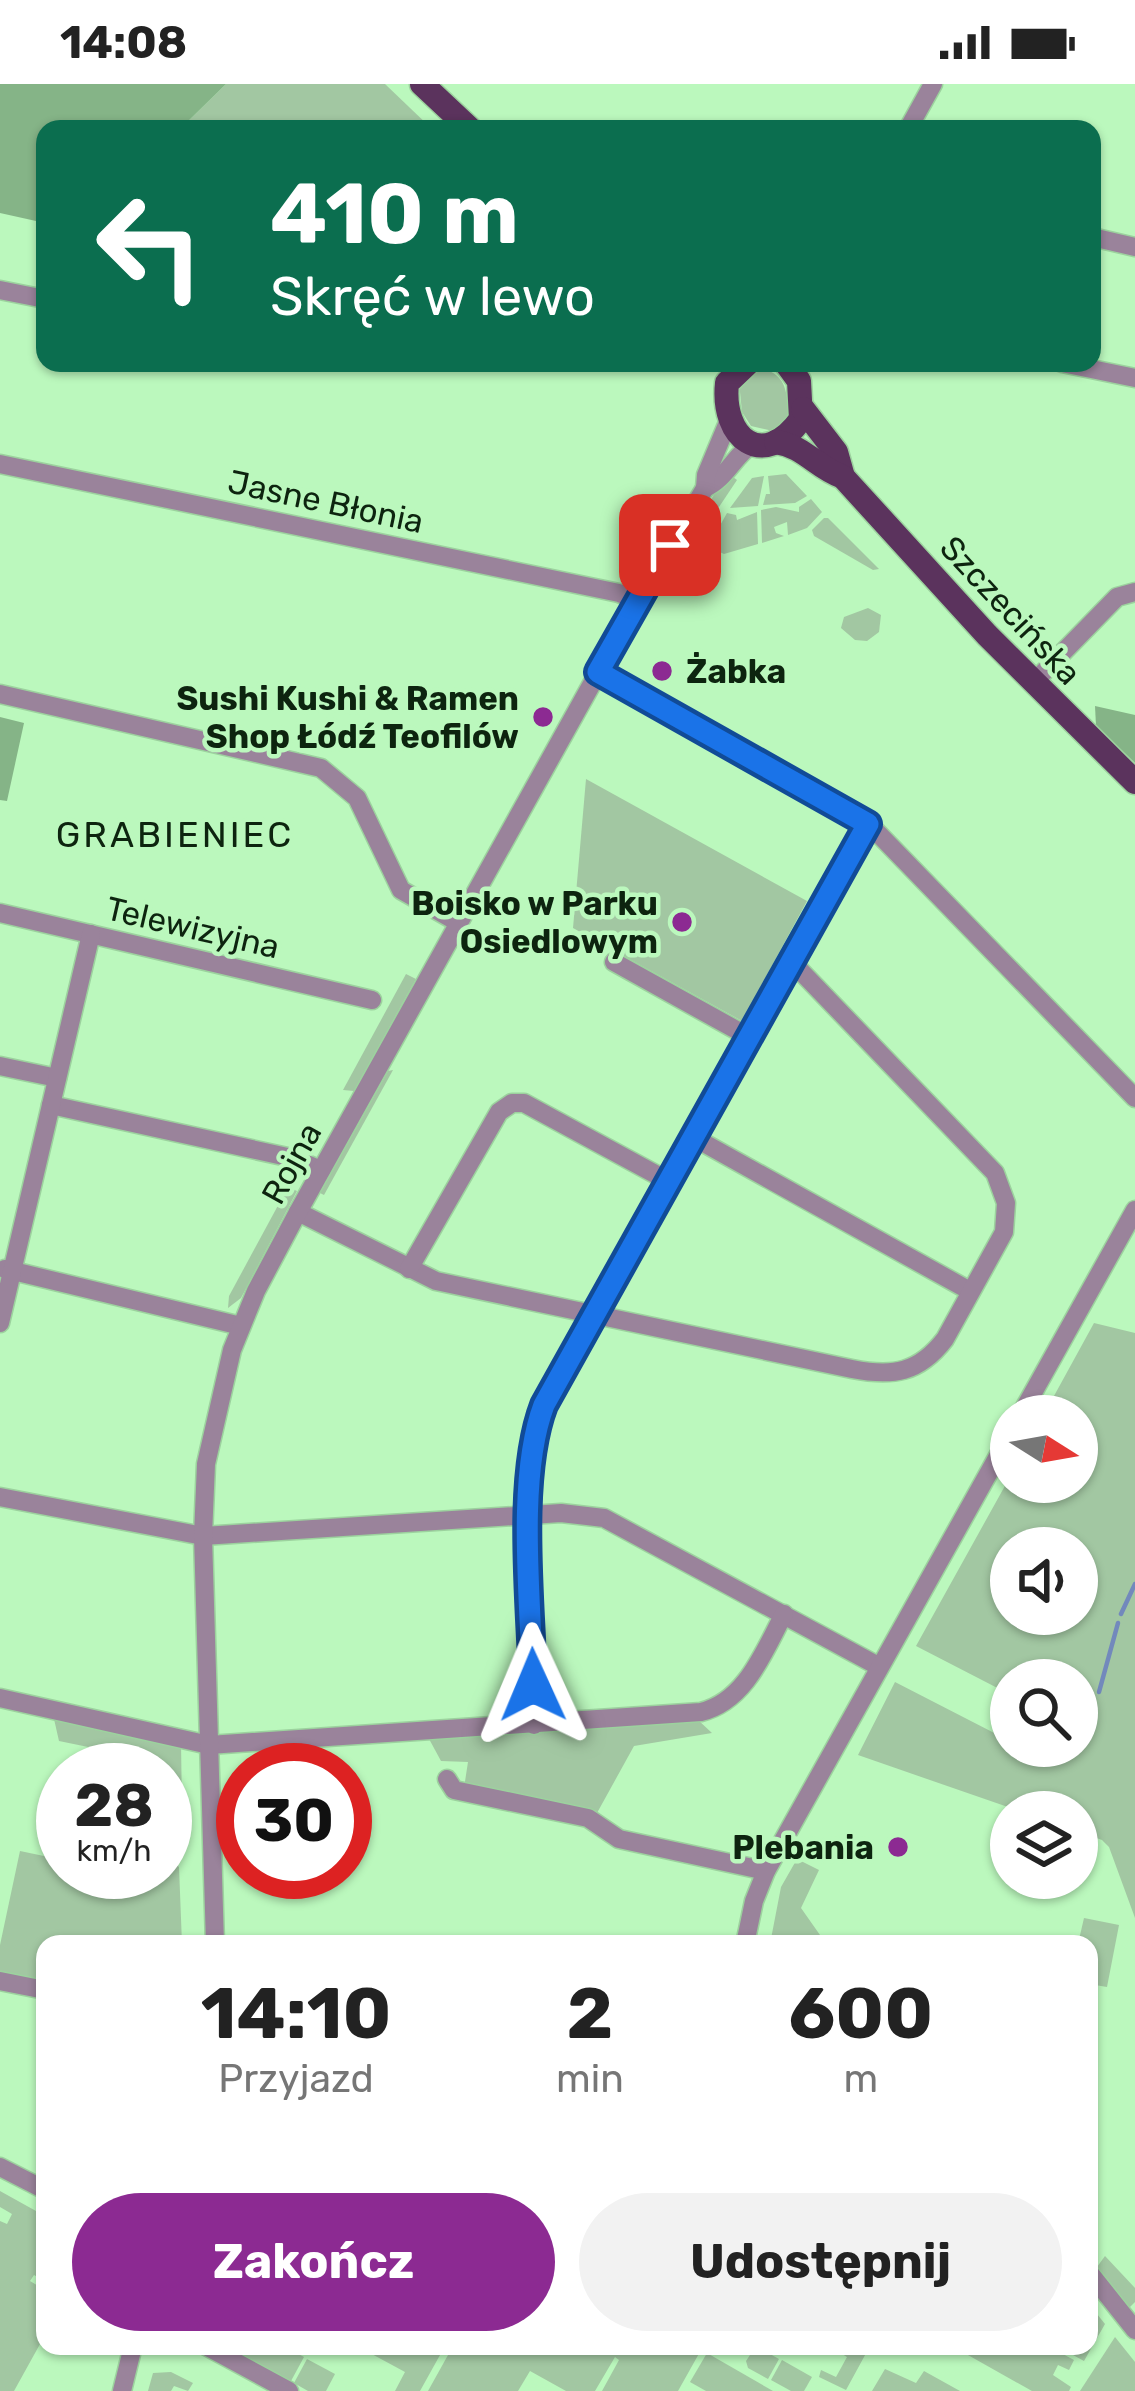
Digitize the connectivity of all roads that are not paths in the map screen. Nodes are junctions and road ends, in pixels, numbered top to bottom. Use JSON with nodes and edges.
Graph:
{"nodes":[{"id":1,"x":422,"y":84,"type":"edge"},
{"id":2,"x":933,"y":84,"type":"edge"},
{"id":3,"x":460,"y":120,"type":"edge"},
{"id":4,"x":913,"y":120,"type":"edge"},
{"id":5,"x":1101,"y":240,"type":"edge"},
{"id":6,"x":1135,"y":247,"type":"edge"},
{"id":7,"x":0,"y":290,"type":"edge"},
{"id":8,"x":36,"y":297,"type":"edge"},
{"id":9,"x":1101,"y":371,"type":"edge"},
{"id":10,"x":714,"y":372,"type":"edge"},
{"id":11,"x":737,"y":372,"type":"edge"},
{"id":12,"x":794,"y":372,"type":"edge"},
{"id":13,"x":1135,"y":378,"type":"edge"},
{"id":14,"x":726,"y":390,"type":"junction"},
{"id":15,"x":803,"y":410,"type":"junction"},
{"id":16,"x":729,"y":420,"type":"junction"},
{"id":17,"x":764,"y":443,"type":"junction"},
{"id":18,"x":0,"y":464,"type":"edge"},
{"id":19,"x":843,"y":477,"type":"junction"},
{"id":20,"x":705,"y":488,"type":"junction"},
{"id":21,"x":1135,"y":592,"type":"edge"},
{"id":22,"x":638,"y":601,"type":"junction"},
{"id":23,"x":598,"y":672,"type":"junction"},
{"id":24,"x":1033,"y":683,"type":"junction"},
{"id":25,"x":0,"y":694,"type":"edge"},
{"id":26,"x":1135,"y":782,"type":"edge"},
{"id":27,"x":868,"y":824,"type":"junction"},
{"id":28,"x":0,"y":914,"type":"edge"},
{"id":29,"x":459,"y":922,"type":"junction"},
{"id":30,"x":91,"y":934,"type":"junction"},
{"id":31,"x":614,"y":962,"type":"dead end"},
{"id":32,"x":791,"y":962,"type":"junction"},
{"id":33,"x":372,"y":1000,"type":"dead end"},
{"id":34,"x":748,"y":1037,"type":"junction"},
{"id":35,"x":0,"y":1066,"type":"edge"},
{"id":36,"x":57,"y":1078,"type":"junction"},
{"id":37,"x":1135,"y":1098,"type":"edge"},
{"id":38,"x":51,"y":1105,"type":"junction"},
{"id":39,"x":693,"y":1136,"type":"junction"},
{"id":40,"x":321,"y":1170,"type":"junction"},
{"id":41,"x":668,"y":1181,"type":"junction"},
{"id":42,"x":1135,"y":1210,"type":"edge"},
{"id":43,"x":298,"y":1212,"type":"junction"},
{"id":44,"x":409,"y":1269,"type":"junction"},
{"id":45,"x":6,"y":1270,"type":"edge"},
{"id":46,"x":970,"y":1291,"type":"junction"},
{"id":47,"x":594,"y":1313,"type":"junction"},
{"id":48,"x":0,"y":1324,"type":"edge"},
{"id":49,"x":241,"y":1326,"type":"junction"},
{"id":50,"x":1032,"y":1395,"type":"edge"},
{"id":51,"x":990,"y":1470,"type":"edge"},
{"id":52,"x":0,"y":1497,"type":"edge"},
{"id":53,"x":529,"y":1514,"type":"junction"},
{"id":54,"x":203,"y":1536,"type":"junction"},
{"id":55,"x":784,"y":1614,"type":"junction"},
{"id":56,"x":878,"y":1666,"type":"junction"},
{"id":57,"x":0,"y":1698,"type":"edge"},
{"id":58,"x":534,"y":1725,"type":"junction"},
{"id":59,"x":209,"y":1745,"type":"junction"},
{"id":60,"x":447,"y":1779,"type":"dead end"},
{"id":61,"x":766,"y":1870,"type":"junction"},
{"id":62,"x":215,"y":1935,"type":"edge"},
{"id":63,"x":747,"y":1935,"type":"edge"},
{"id":64,"x":0,"y":1981,"type":"edge"},
{"id":65,"x":36,"y":1988,"type":"edge"},
{"id":66,"x":0,"y":2167,"type":"edge"},
{"id":67,"x":36,"y":2186,"type":"edge"},
{"id":68,"x":1098,"y":2283,"type":"edge"},
{"id":69,"x":1135,"y":2330,"type":"edge"},
{"id":70,"x":131,"y":2355,"type":"edge"},
{"id":71,"x":224,"y":2355,"type":"edge"},
{"id":72,"x":122,"y":2391,"type":"edge"},
{"id":73,"x":289,"y":2391,"type":"edge"}],
"edges":[{"from":1,"to":3,"type":"main road"},
{"from":2,"to":4,"type":"street"},
{"from":5,"to":6,"type":"street"},
{"from":7,"to":8,"type":"street"},
{"from":9,"to":13,"type":"street"},
{"from":10,"to":14,"type":"main road"},
{"from":11,"to":14,"type":"main road"},
{"from":12,"to":15,"type":"main road"},
{"from":14,"to":16,"type":"main road"},
{"from":15,"to":17,"type":"main road"},
{"from":15,"to":19,"type":"main road","name":"Szczecińska"},
{"from":16,"to":17,"type":"main road","name":"Szczecińska"},
{"from":16,"to":20,"type":"street","name":"Rojna"},
{"from":17,"to":19,"type":"main road","name":"Szczecińska"},
{"from":17,"to":20,"type":"street","name":"Rojna"},
{"from":18,"to":22,"type":"street","name":"Jasne Błonia"},
{"from":19,"to":24,"type":"main road","name":"Szczecińska"},
{"from":20,"to":22,"type":"street","name":"Rojna"},
{"from":21,"to":24,"type":"street"},
{"from":22,"to":23,"type":"street","name":"Rojna"},
{"from":23,"to":27,"type":"street"},
{"from":23,"to":29,"type":"street","name":"Rojna"},
{"from":24,"to":26,"type":"main road","name":"Szczecińska"},
{"from":25,"to":29,"type":"street"},
{"from":27,"to":32,"type":"street"},
{"from":27,"to":37,"type":"street"},
{"from":28,"to":30,"type":"street","name":"Telewizyjna"},
{"from":29,"to":40,"type":"street","name":"Rojna"},
{"from":30,"to":33,"type":"street","name":"Telewizyjna"},
{"from":30,"to":36,"type":"street"},
{"from":31,"to":34,"type":"street"},
{"from":32,"to":34,"type":"street"},
{"from":32,"to":46,"type":"street"},
{"from":34,"to":39,"type":"street"},
{"from":35,"to":36,"type":"street"},
{"from":36,"to":38,"type":"street"},
{"from":38,"to":40,"type":"street"},
{"from":38,"to":45,"type":"street"},
{"from":39,"to":41,"type":"street"},
{"from":39,"to":46,"type":"street"},
{"from":40,"to":43,"type":"street","name":"Rojna"},
{"from":41,"to":44,"type":"street"},
{"from":41,"to":47,"type":"street"},
{"from":42,"to":50,"type":"street"},
{"from":43,"to":44,"type":"street"},
{"from":43,"to":49,"type":"street","name":"Rojna"},
{"from":44,"to":47,"type":"street"},
{"from":45,"to":48,"type":"street"},
{"from":45,"to":49,"type":"street"},
{"from":46,"to":47,"type":"street"},
{"from":47,"to":53,"type":"street"},
{"from":49,"to":54,"type":"street","name":"Rojna"},
{"from":51,"to":56,"type":"street"},
{"from":52,"to":54,"type":"street"},
{"from":53,"to":54,"type":"street"},
{"from":53,"to":55,"type":"street"},
{"from":53,"to":58,"type":"street"},
{"from":54,"to":59,"type":"street","name":"Rojna"},
{"from":55,"to":56,"type":"street"},
{"from":55,"to":58,"type":"street"},
{"from":56,"to":61,"type":"street"},
{"from":57,"to":59,"type":"street"},
{"from":58,"to":59,"type":"street"},
{"from":59,"to":62,"type":"street","name":"Rojna"},
{"from":60,"to":61,"type":"street"},
{"from":61,"to":63,"type":"street"},
{"from":64,"to":65,"type":"street"},
{"from":66,"to":67,"type":"street"},
{"from":68,"to":69,"type":"street"},
{"from":70,"to":72,"type":"street"},
{"from":71,"to":73,"type":"street"}]}
